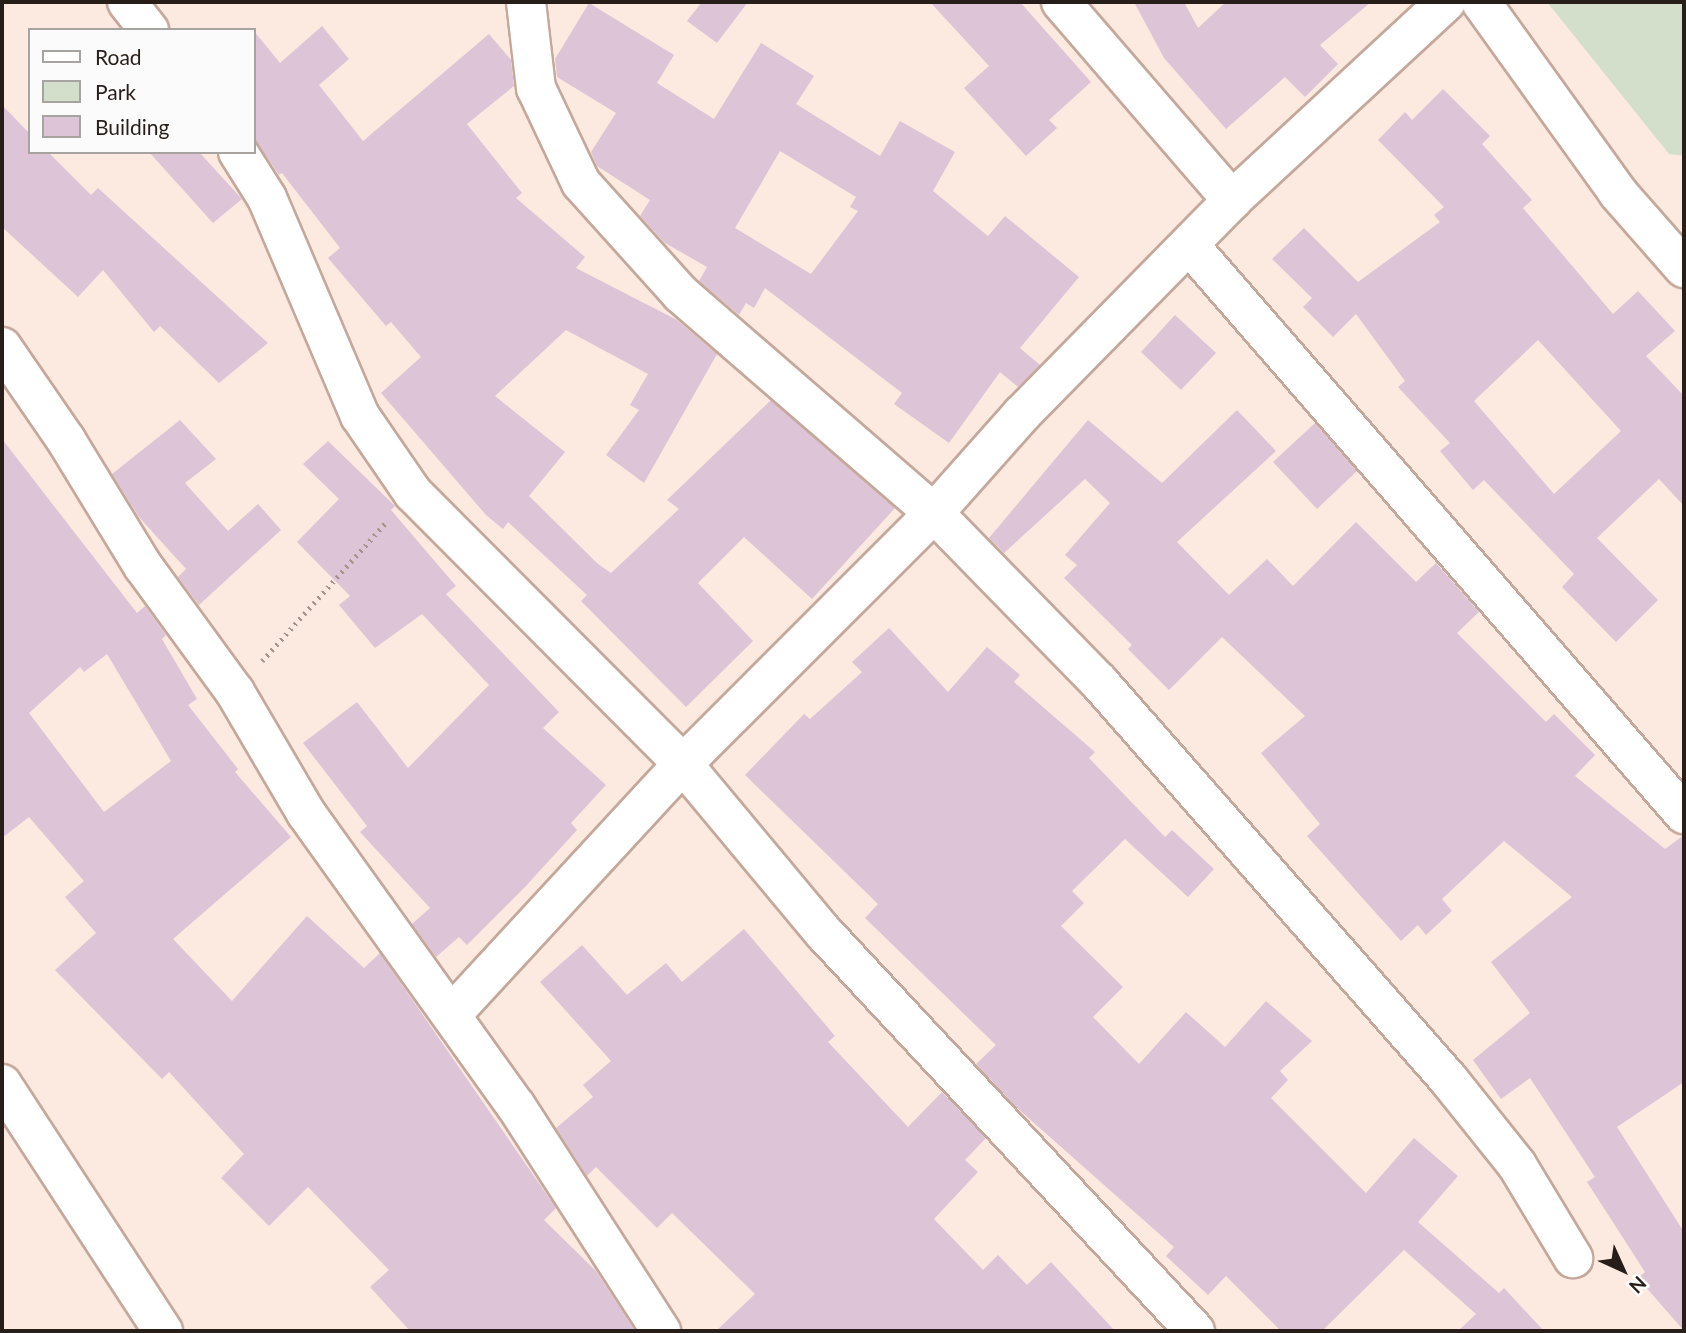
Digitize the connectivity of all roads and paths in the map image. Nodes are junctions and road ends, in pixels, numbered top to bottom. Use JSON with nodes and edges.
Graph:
{"nodes":[{"id":1,"x":127,"y":2,"type":"edge"},
{"id":2,"x":526,"y":2,"type":"edge"},
{"id":3,"x":1061,"y":2,"type":"edge"},
{"id":4,"x":1446,"y":2,"type":"edge"},
{"id":5,"x":1481,"y":2,"type":"edge"},
{"id":6,"x":147,"y":28,"type":"edge"},
{"id":7,"x":239,"y":154,"type":"edge"},
{"id":8,"x":1232,"y":200,"type":"junction"},
{"id":9,"x":1189,"y":246,"type":"junction"},
{"id":10,"x":1684,"y":268,"type":"edge"},
{"id":11,"x":2,"y":347,"type":"edge"},
{"id":12,"x":413,"y":492,"type":"junction"},
{"id":13,"x":934,"y":513,"type":"junction"},
{"id":14,"x":235,"y":692,"type":"junction"},
{"id":15,"x":683,"y":764,"type":"junction"},
{"id":16,"x":1684,"y":814,"type":"edge"},
{"id":17,"x":452,"y":1014,"type":"junction"},
{"id":18,"x":2,"y":1084,"type":"edge"},
{"id":19,"x":1573,"y":1258,"type":"dead end"},
{"id":20,"x":163,"y":1331,"type":"edge"},
{"id":21,"x":661,"y":1331,"type":"edge"},
{"id":22,"x":1195,"y":1331,"type":"edge"}],
"edges":[{"from":1,"to":6,"type":"street"},
{"from":2,"to":13,"type":"street"},
{"from":3,"to":8,"type":"street"},
{"from":4,"to":8,"type":"street"},
{"from":5,"to":10,"type":"street"},
{"from":7,"to":12,"type":"street"},
{"from":8,"to":9,"type":"street"},
{"from":9,"to":13,"type":"street"},
{"from":9,"to":16,"type":"street"},
{"from":11,"to":14,"type":"street"},
{"from":12,"to":14,"type":"path"},
{"from":12,"to":15,"type":"street"},
{"from":13,"to":15,"type":"street"},
{"from":13,"to":19,"type":"street"},
{"from":14,"to":17,"type":"street"},
{"from":15,"to":17,"type":"street"},
{"from":15,"to":22,"type":"street"},
{"from":17,"to":21,"type":"street"},
{"from":18,"to":20,"type":"street"}]}
